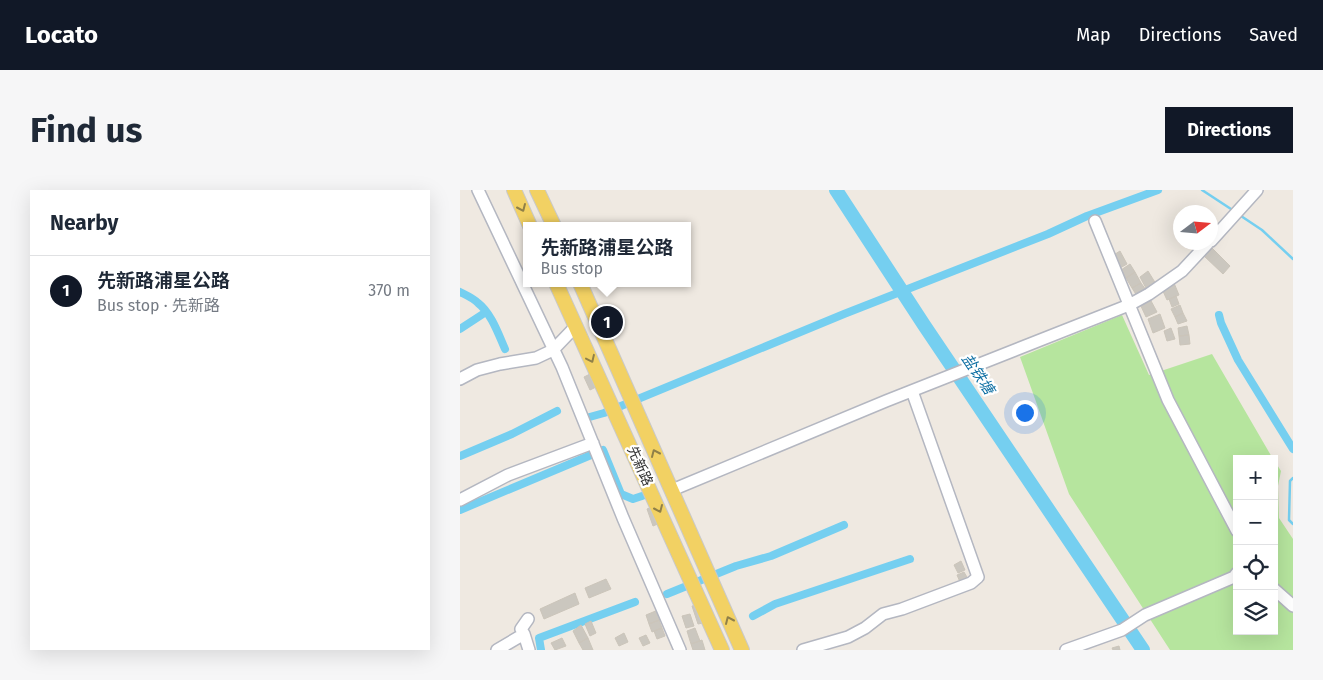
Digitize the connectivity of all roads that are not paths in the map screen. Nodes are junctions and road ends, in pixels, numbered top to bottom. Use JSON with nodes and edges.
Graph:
{"nodes":[{"id":1,"x":478,"y":190,"type":"edge"},
{"id":2,"x":514,"y":190,"type":"edge"},
{"id":3,"x":537,"y":190,"type":"edge"},
{"id":4,"x":1257,"y":190,"type":"edge"},
{"id":5,"x":1095,"y":221,"type":"dead end"},
{"id":6,"x":528,"y":222,"type":"edge"},
{"id":7,"x":552,"y":222,"type":"edge"},
{"id":8,"x":1218,"y":233,"type":"edge"},
{"id":9,"x":1203,"y":250,"type":"edge"},
{"id":10,"x":523,"y":286,"type":"edge"},
{"id":11,"x":523,"y":287,"type":"edge"},
{"id":12,"x":558,"y":287,"type":"edge"},
{"id":13,"x":582,"y":287,"type":"edge"},
{"id":14,"x":1129,"y":305,"type":"junction"},
{"id":15,"x":576,"y":326,"type":"junction"},
{"id":16,"x":553,"y":350,"type":"junction"},
{"id":17,"x":460,"y":379,"type":"edge"},
{"id":18,"x":912,"y":391,"type":"junction"},
{"id":19,"x":593,"y":443,"type":"junction"},
{"id":20,"x":672,"y":490,"type":"junction"},
{"id":21,"x":460,"y":500,"type":"edge"},
{"id":22,"x":1233,"y":523,"type":"edge"},
{"id":23,"x":1233,"y":577,"type":"edge"},
{"id":24,"x":1275,"y":590,"type":"edge"},
{"id":25,"x":1293,"y":606,"type":"edge"},
{"id":26,"x":528,"y":619,"type":"dead end"},
{"id":27,"x":524,"y":634,"type":"junction"},
{"id":28,"x":820,"y":648,"type":"edge"},
{"id":29,"x":497,"y":650,"type":"edge"},
{"id":30,"x":529,"y":650,"type":"edge"},
{"id":31,"x":680,"y":650,"type":"edge"},
{"id":32,"x":722,"y":650,"type":"edge"},
{"id":33,"x":742,"y":650,"type":"edge"},
{"id":34,"x":802,"y":650,"type":"edge"},
{"id":35,"x":1066,"y":650,"type":"edge"}],
"edges":[{"from":1,"to":10,"type":"street"},
{"from":2,"to":6,"type":"main road","one_way":true},
{"from":3,"to":7,"type":"main road"},
{"from":4,"to":8,"type":"street"},
{"from":5,"to":14,"type":"street"},
{"from":9,"to":14,"type":"street"},
{"from":11,"to":16,"type":"street"},
{"from":12,"to":15,"type":"main road","name":"先新路"},
{"from":20,"to":13,"type":"main road","name":"先新路","one_way":true},
{"from":14,"to":18,"type":"street"},
{"from":14,"to":22,"type":"street"},
{"from":15,"to":16,"type":"street"},
{"from":15,"to":32,"type":"main road","name":"先新路","one_way":true},
{"from":16,"to":17,"type":"street"},
{"from":16,"to":19,"type":"street"},
{"from":18,"to":20,"type":"street"},
{"from":18,"to":28,"type":"street"},
{"from":19,"to":21,"type":"street"},
{"from":19,"to":31,"type":"street"},
{"from":33,"to":20,"type":"main road","name":"先新路","one_way":true},
{"from":23,"to":35,"type":"street"},
{"from":24,"to":25,"type":"street"},
{"from":26,"to":27,"type":"street"},
{"from":27,"to":29,"type":"street"},
{"from":27,"to":30,"type":"street"},
{"from":28,"to":34,"type":"street"}]}
